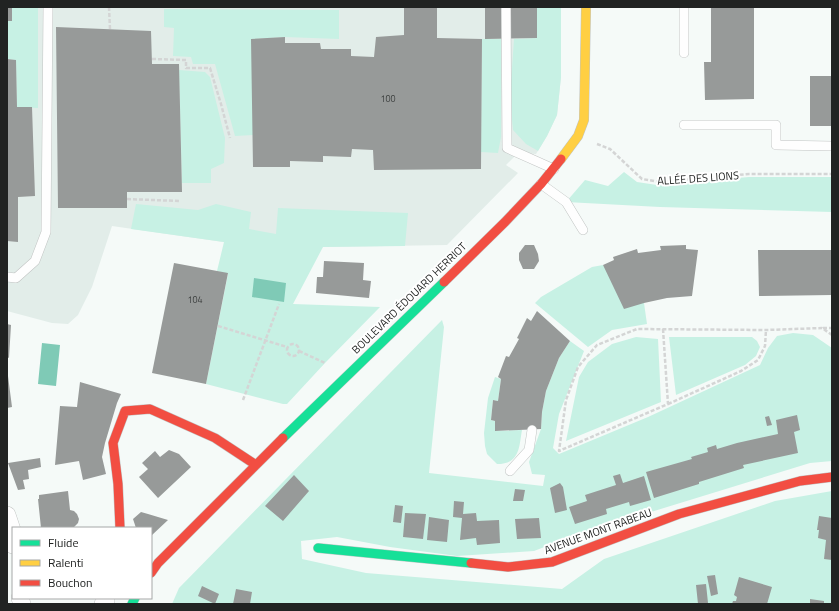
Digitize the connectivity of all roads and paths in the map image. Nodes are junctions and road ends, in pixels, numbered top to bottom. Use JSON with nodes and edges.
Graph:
{"nodes":[{"id":1,"x":48,"y":7,"type":"edge"},
{"id":2,"x":109,"y":7,"type":"edge"},
{"id":3,"x":506,"y":7,"type":"edge"},
{"id":4,"x":586,"y":7,"type":"edge"},
{"id":5,"x":684,"y":7,"type":"edge"},
{"id":6,"x":110,"y":29,"type":"dead end"},
{"id":7,"x":684,"y":53,"type":"dead end"},
{"id":8,"x":152,"y":59,"type":"dead end"},
{"id":9,"x":684,"y":125,"type":"dead end"},
{"id":10,"x":578,"y":136,"type":"junction"},
{"id":11,"x":230,"y":138,"type":"dead end"},
{"id":12,"x":832,"y":146,"type":"edge"},
{"id":13,"x":554,"y":169,"type":"junction"},
{"id":14,"x":832,"y":174,"type":"edge"},
{"id":15,"x":541,"y":184,"type":"junction"},
{"id":16,"x":127,"y":199,"type":"dead end"},
{"id":17,"x":179,"y":201,"type":"dead end"},
{"id":18,"x":583,"y":230,"type":"dead end"},
{"id":19,"x":7,"y":277,"type":"edge"},
{"id":20,"x":279,"y":304,"type":"dead end"},
{"id":21,"x":218,"y":326,"type":"dead end"},
{"id":22,"x":822,"y":328,"type":"junction"},
{"id":23,"x":832,"y":328,"type":"edge"},
{"id":24,"x":663,"y":329,"type":"junction"},
{"id":25,"x":766,"y":330,"type":"junction"},
{"id":26,"x":832,"y":335,"type":"edge"},
{"id":27,"x":265,"y":340,"type":"junction"},
{"id":28,"x":287,"y":347,"type":"junction"},
{"id":29,"x":299,"y":351,"type":"junction"},
{"id":30,"x":325,"y":363,"type":"dead end"},
{"id":31,"x":243,"y":400,"type":"dead end"},
{"id":32,"x":668,"y":404,"type":"junction"},
{"id":33,"x":532,"y":430,"type":"dead end"},
{"id":34,"x":256,"y":465,"type":"junction"},
{"id":35,"x":510,"y":471,"type":"dead end"},
{"id":36,"x":832,"y":477,"type":"edge"},
{"id":37,"x":7,"y":515,"type":"edge"},
{"id":38,"x":120,"y":527,"type":"edge"},
{"id":39,"x":12,"y":530,"type":"edge"},
{"id":40,"x":318,"y":548,"type":"dead end"},
{"id":41,"x":158,"y":563,"type":"junction"},
{"id":42,"x":152,"y":572,"type":"edge"},
{"id":43,"x":152,"y":578,"type":"edge"}],
"edges":[{"from":1,"to":19,"type":"lane"},
{"from":2,"to":6,"type":"path"},
{"from":3,"to":13,"type":"lane"},
{"from":4,"to":10,"type":"street","name":"BOULEVARD ÉDOUARD HERRIOT"},
{"from":5,"to":7,"type":"lane"},
{"from":8,"to":11,"type":"path"},
{"from":9,"to":12,"type":"lane"},
{"from":10,"to":13,"type":"street","name":"BOULEVARD ÉDOUARD HERRIOT"},
{"from":10,"to":14,"type":"path","name":"ALLÉE DES LIONS"},
{"from":13,"to":15,"type":"street","name":"BOULEVARD ÉDOUARD HERRIOT"},
{"from":15,"to":18,"type":"lane"},
{"from":15,"to":34,"type":"street","name":"BOULEVARD ÉDOUARD HERRIOT"},
{"from":16,"to":17,"type":"path"},
{"from":20,"to":27,"type":"path"},
{"from":21,"to":27,"type":"path"},
{"from":22,"to":23,"type":"path"},
{"from":22,"to":25,"type":"path"},
{"from":22,"to":26,"type":"path"},
{"from":24,"to":25,"type":"path"},
{"from":24,"to":32,"type":"path"},
{"from":24,"to":32,"type":"path"},
{"from":25,"to":32,"type":"path"},
{"from":27,"to":28,"type":"path"},
{"from":27,"to":31,"type":"path"},
{"from":28,"to":29,"type":"path"},
{"from":28,"to":29,"type":"path"},
{"from":29,"to":30,"type":"path"},
{"from":33,"to":35,"type":"lane"},
{"from":34,"to":38,"type":"street"},
{"from":34,"to":41,"type":"street","name":"BOULEVARD ÉDOUARD HERRIOT"},
{"from":36,"to":40,"type":"street","name":"AVENUE MONT RABEAU"},
{"from":37,"to":39,"type":"street"},
{"from":41,"to":42,"type":"street","name":"BOULEVARD ÉDOUARD HERRIOT"},
{"from":41,"to":43,"type":"street","name":"BOULEVARD ÉDOUARD HERRIOT"}]}
